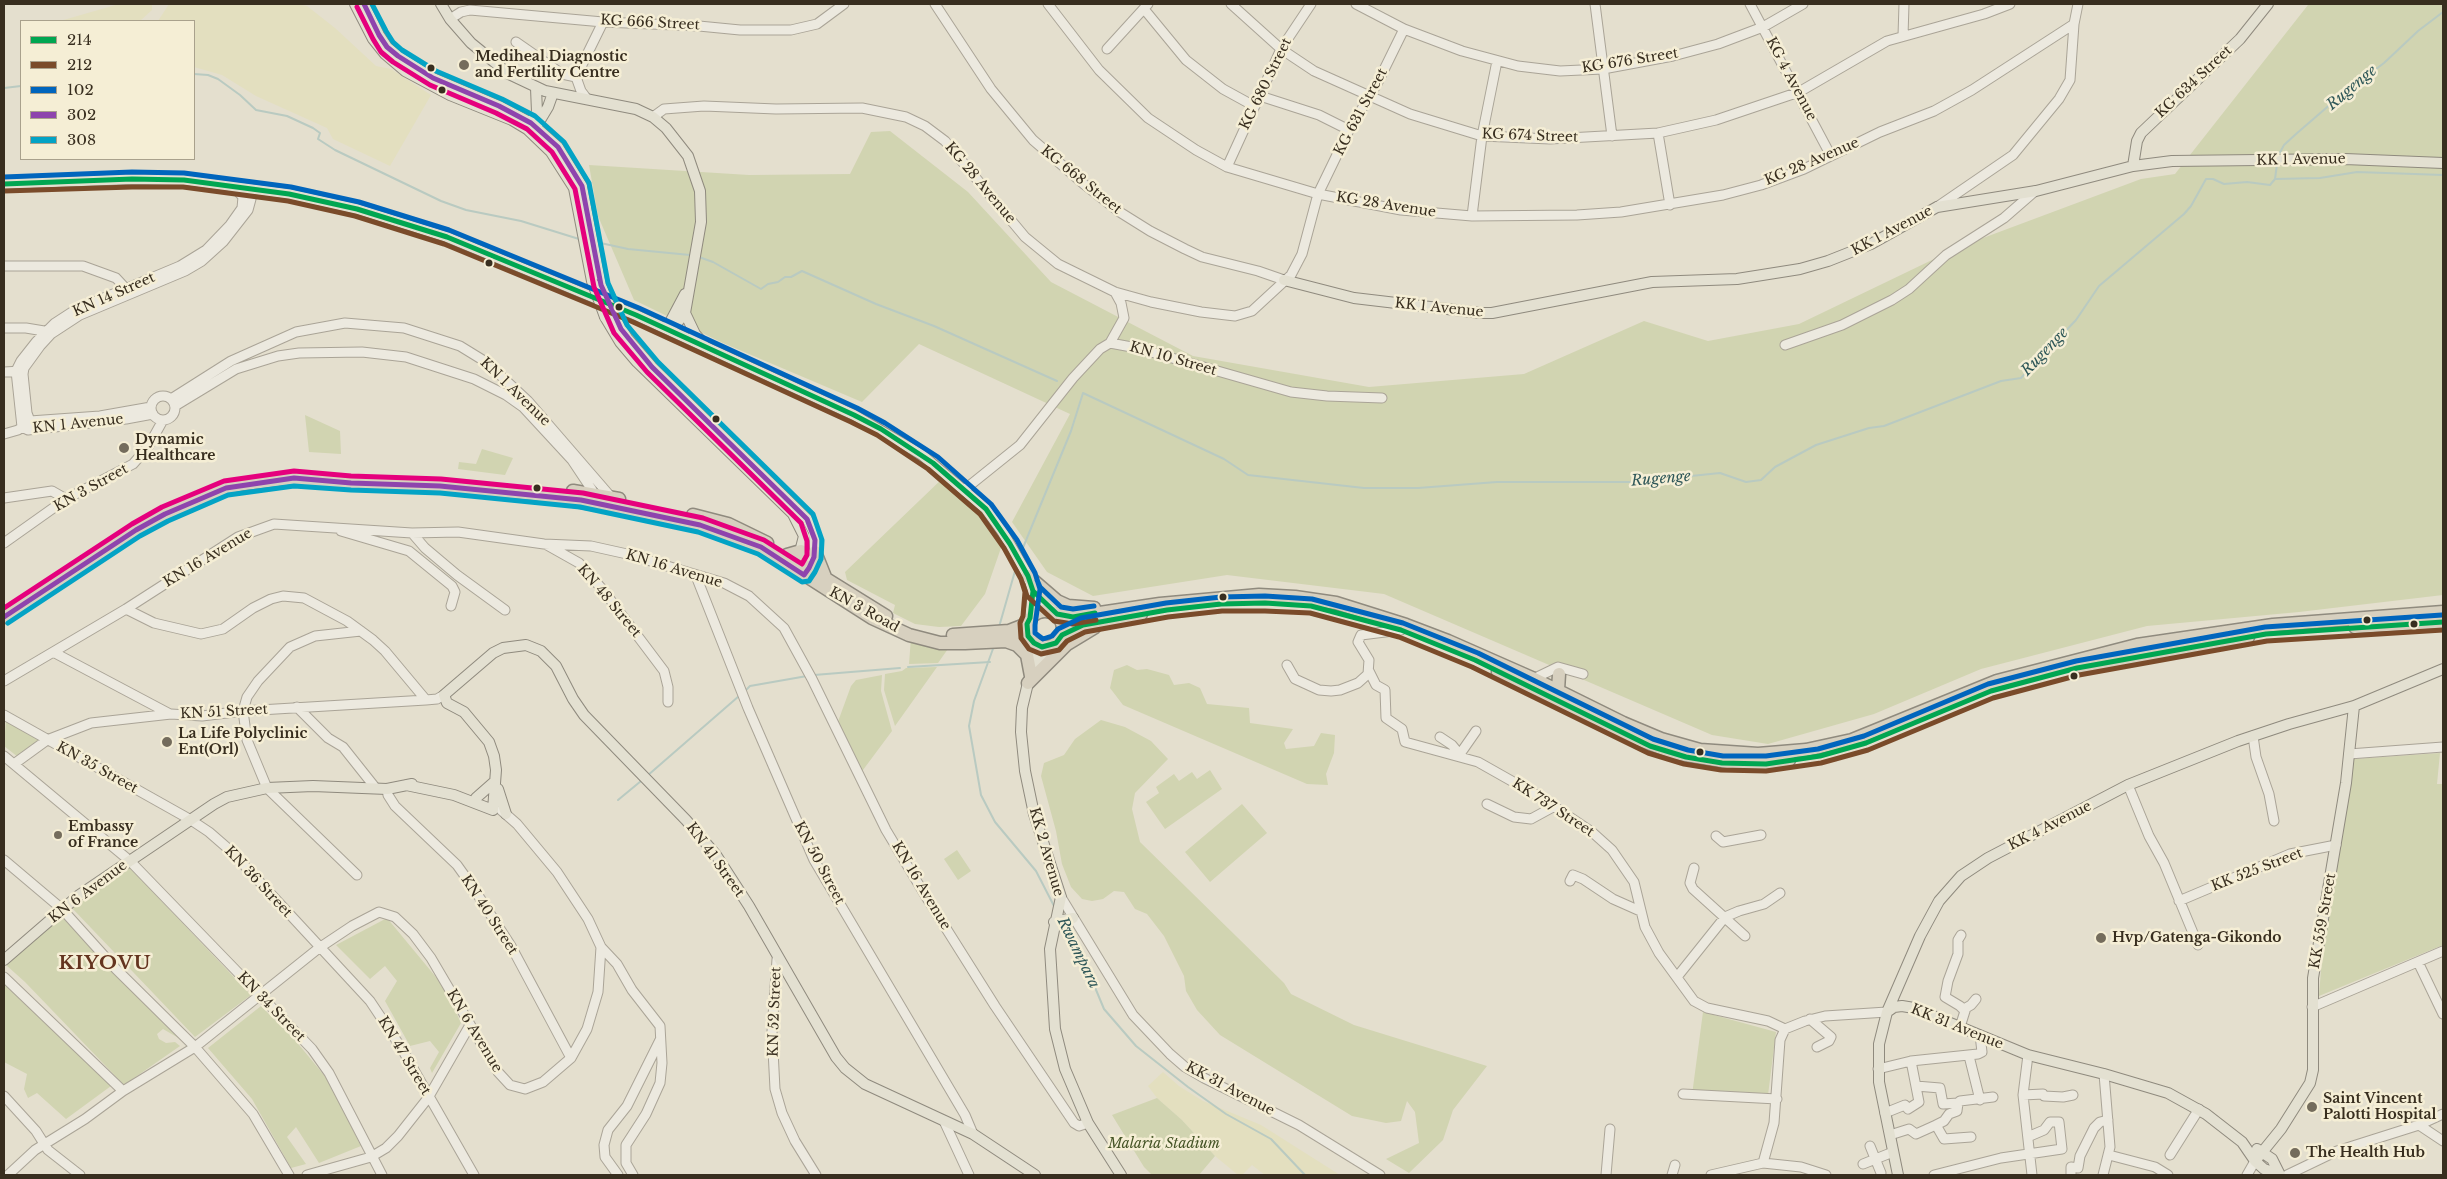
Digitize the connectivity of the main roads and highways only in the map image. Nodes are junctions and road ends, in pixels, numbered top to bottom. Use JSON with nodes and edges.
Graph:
{"nodes":[{"id":1,"x":355,"y":4,"type":"edge"},
{"id":2,"x":364,"y":4,"type":"edge"},
{"id":3,"x":440,"y":4,"type":"edge"},
{"id":4,"x":2268,"y":4,"type":"edge"},
{"id":5,"x":536,"y":88,"type":"junction"},
{"id":6,"x":553,"y":93,"type":"junction"},
{"id":7,"x":531,"y":128,"type":"junction"},
{"id":8,"x":2443,"y":163,"type":"edge"},
{"id":9,"x":2133,"y":166,"type":"junction"},
{"id":10,"x":4,"y":184,"type":"edge"},
{"id":11,"x":1284,"y":280,"type":"road end"},
{"id":12,"x":681,"y":311,"type":"junction"},
{"id":13,"x":636,"y":315,"type":"junction"},
{"id":14,"x":609,"y":317,"type":"junction"},
{"id":15,"x":667,"y":328,"type":"junction"},
{"id":16,"x":705,"y":346,"type":"junction"},
{"id":17,"x":815,"y":552,"type":"junction"},
{"id":18,"x":794,"y":558,"type":"junction"},
{"id":19,"x":806,"y":571,"type":"junction"},
{"id":20,"x":1028,"y":576,"type":"junction"},
{"id":21,"x":825,"y":577,"type":"junction"},
{"id":22,"x":1033,"y":591,"type":"junction"},
{"id":23,"x":4,"y":608,"type":"edge"},
{"id":24,"x":2443,"y":612,"type":"edge"},
{"id":25,"x":1055,"y":613,"type":"junction"},
{"id":26,"x":1111,"y":614,"type":"junction"},
{"id":27,"x":4,"y":617,"type":"edge"},
{"id":28,"x":2443,"y":622,"type":"edge"},
{"id":29,"x":1030,"y":631,"type":"junction"},
{"id":30,"x":1062,"y":635,"type":"junction"},
{"id":31,"x":1006,"y":641,"type":"junction"},
{"id":32,"x":1051,"y":646,"type":"junction"},
{"id":33,"x":2064,"y":667,"type":"junction"},
{"id":34,"x":2443,"y":669,"type":"edge"},
{"id":35,"x":1563,"y":671,"type":"road end"},
{"id":36,"x":1032,"y":674,"type":"junction"},
{"id":37,"x":1530,"y":682,"type":"junction"},
{"id":38,"x":1549,"y":689,"type":"junction"},
{"id":39,"x":2354,"y":706,"type":"junction"},
{"id":40,"x":495,"y":784,"type":"junction"},
{"id":41,"x":406,"y":785,"type":"junction"},
{"id":42,"x":476,"y":798,"type":"junction"},
{"id":43,"x":492,"y":806,"type":"junction"},
{"id":44,"x":506,"y":814,"type":"road end"},
{"id":45,"x":1073,"y":918,"type":"road end"},
{"id":46,"x":1054,"y":922,"type":"junction"},
{"id":47,"x":4,"y":960,"type":"edge"},
{"id":48,"x":1887,"y":1012,"type":"junction"},
{"id":49,"x":2281,"y":1129,"type":"junction"},
{"id":50,"x":2242,"y":1142,"type":"junction"},
{"id":51,"x":2262,"y":1151,"type":"junction"},
{"id":52,"x":2272,"y":1159,"type":"junction"},
{"id":53,"x":2255,"y":1161,"type":"junction"},
{"id":54,"x":2264,"y":1169,"type":"junction"},
{"id":55,"x":1035,"y":1175,"type":"edge"},
{"id":56,"x":1121,"y":1175,"type":"edge"},
{"id":57,"x":1898,"y":1175,"type":"edge"},
{"id":58,"x":2280,"y":1175,"type":"edge"}],
"edges":[{"from":1,"to":7,"type":"main road"},
{"from":2,"to":7,"type":"main road"},
{"from":3,"to":5,"type":"main road"},
{"from":4,"to":9,"type":"main road","name":"KG 634 Street"},
{"from":5,"to":6,"type":"main road"},
{"from":5,"to":7,"type":"main road"},
{"from":6,"to":7,"type":"main road"},
{"from":6,"to":12,"type":"main road"},
{"from":7,"to":14,"type":"main road","bridge":true},
{"from":8,"to":9,"type":"main road","name":"KK 1 Avenue"},
{"from":9,"to":11,"type":"main road","name":"KK 1 Avenue"},
{"from":10,"to":13,"type":"main road"},
{"from":12,"to":13,"type":"main road"},
{"from":12,"to":15,"type":"main road"},
{"from":12,"to":16,"type":"main road"},
{"from":13,"to":15,"type":"main road"},
{"from":14,"to":17,"type":"main road"},
{"from":14,"to":18,"type":"main road"},
{"from":15,"to":16,"type":"main road"},
{"from":16,"to":20,"type":"main road"},
{"from":17,"to":19,"type":"main road"},
{"from":17,"to":21,"type":"highway"},
{"from":18,"to":19,"type":"highway","name":"KN 3 Road"},
{"from":18,"to":23,"type":"highway","name":"KN 3 Road"},
{"from":18,"to":27,"type":"highway","name":"KN 3 Road"},
{"from":19,"to":21,"type":"highway","name":"KN 3 Road"},
{"from":19,"to":31,"type":"highway","name":"KN 3 Road"},
{"from":20,"to":22,"type":"main road"},
{"from":20,"to":26,"type":"highway"},
{"from":21,"to":29,"type":"highway","name":"KN 3 Road"},
{"from":22,"to":25,"type":"main road"},
{"from":22,"to":29,"type":"main road","name":"KK 2 Avenue"},
{"from":24,"to":33,"type":"highway"},
{"from":25,"to":26,"type":"highway"},
{"from":25,"to":29,"type":"highway"},
{"from":25,"to":30,"type":"highway"},
{"from":26,"to":30,"type":"highway"},
{"from":26,"to":36,"type":"highway"},
{"from":26,"to":37,"type":"highway"},
{"from":26,"to":37,"type":"highway"},
{"from":28,"to":33,"type":"highway"},
{"from":29,"to":31,"type":"highway","name":"KN 3 Road"},
{"from":29,"to":32,"type":"highway"},
{"from":29,"to":36,"type":"main road","name":"KK 2 Avenue"},
{"from":30,"to":32,"type":"highway"},
{"from":31,"to":36,"type":"highway"},
{"from":32,"to":36,"type":"main road","name":"KK 2 Avenue"},
{"from":33,"to":38,"type":"highway"},
{"from":34,"to":39,"type":"main road","name":"KK 4 Avenue"},
{"from":35,"to":38,"type":"highway"},
{"from":36,"to":46,"type":"main road","name":"KK 2 Avenue"},
{"from":37,"to":38,"type":"highway"},
{"from":39,"to":48,"type":"main road","name":"KK 4 Avenue"},
{"from":39,"to":49,"type":"main road","name":"KK 559 Street"},
{"from":40,"to":42,"type":"main road"},
{"from":40,"to":43,"type":"main road"},
{"from":40,"to":44,"type":"main road"},
{"from":40,"to":55,"type":"main road","name":"KN 41 Street"},
{"from":41,"to":42,"type":"main road","name":"KN 6 Avenue"},
{"from":41,"to":43,"type":"main road","name":"KN 6 Avenue"},
{"from":41,"to":47,"type":"main road","name":"KN 6 Avenue"},
{"from":42,"to":43,"type":"main road","name":"KN 6 Avenue"},
{"from":45,"to":46,"type":"main road"},
{"from":46,"to":56,"type":"main road","name":"KK 2 Avenue"},
{"from":48,"to":50,"type":"main road","name":"KK 31 Avenue"},
{"from":48,"to":57,"type":"main road","name":"KK 4 Avenue"},
{"from":49,"to":51,"type":"main road","name":"KK 559 Street"},
{"from":49,"to":52,"type":"main road","name":"KK 559 Street"},
{"from":50,"to":51,"type":"main road","name":"KK 31 Avenue"},
{"from":50,"to":53,"type":"main road","name":"KK 31 Avenue"},
{"from":51,"to":52,"type":"main road","name":"KK 31 Avenue"},
{"from":51,"to":53,"type":"main road","name":"KK 559 Street"},
{"from":52,"to":54,"type":"main road","name":"KK 559 Street"},
{"from":52,"to":58,"type":"main road","name":"KK 31 Avenue"},
{"from":53,"to":54,"type":"main road","name":"KK 31 Avenue"},
{"from":54,"to":58,"type":"main road","name":"KK 31 Avenue"}]}
